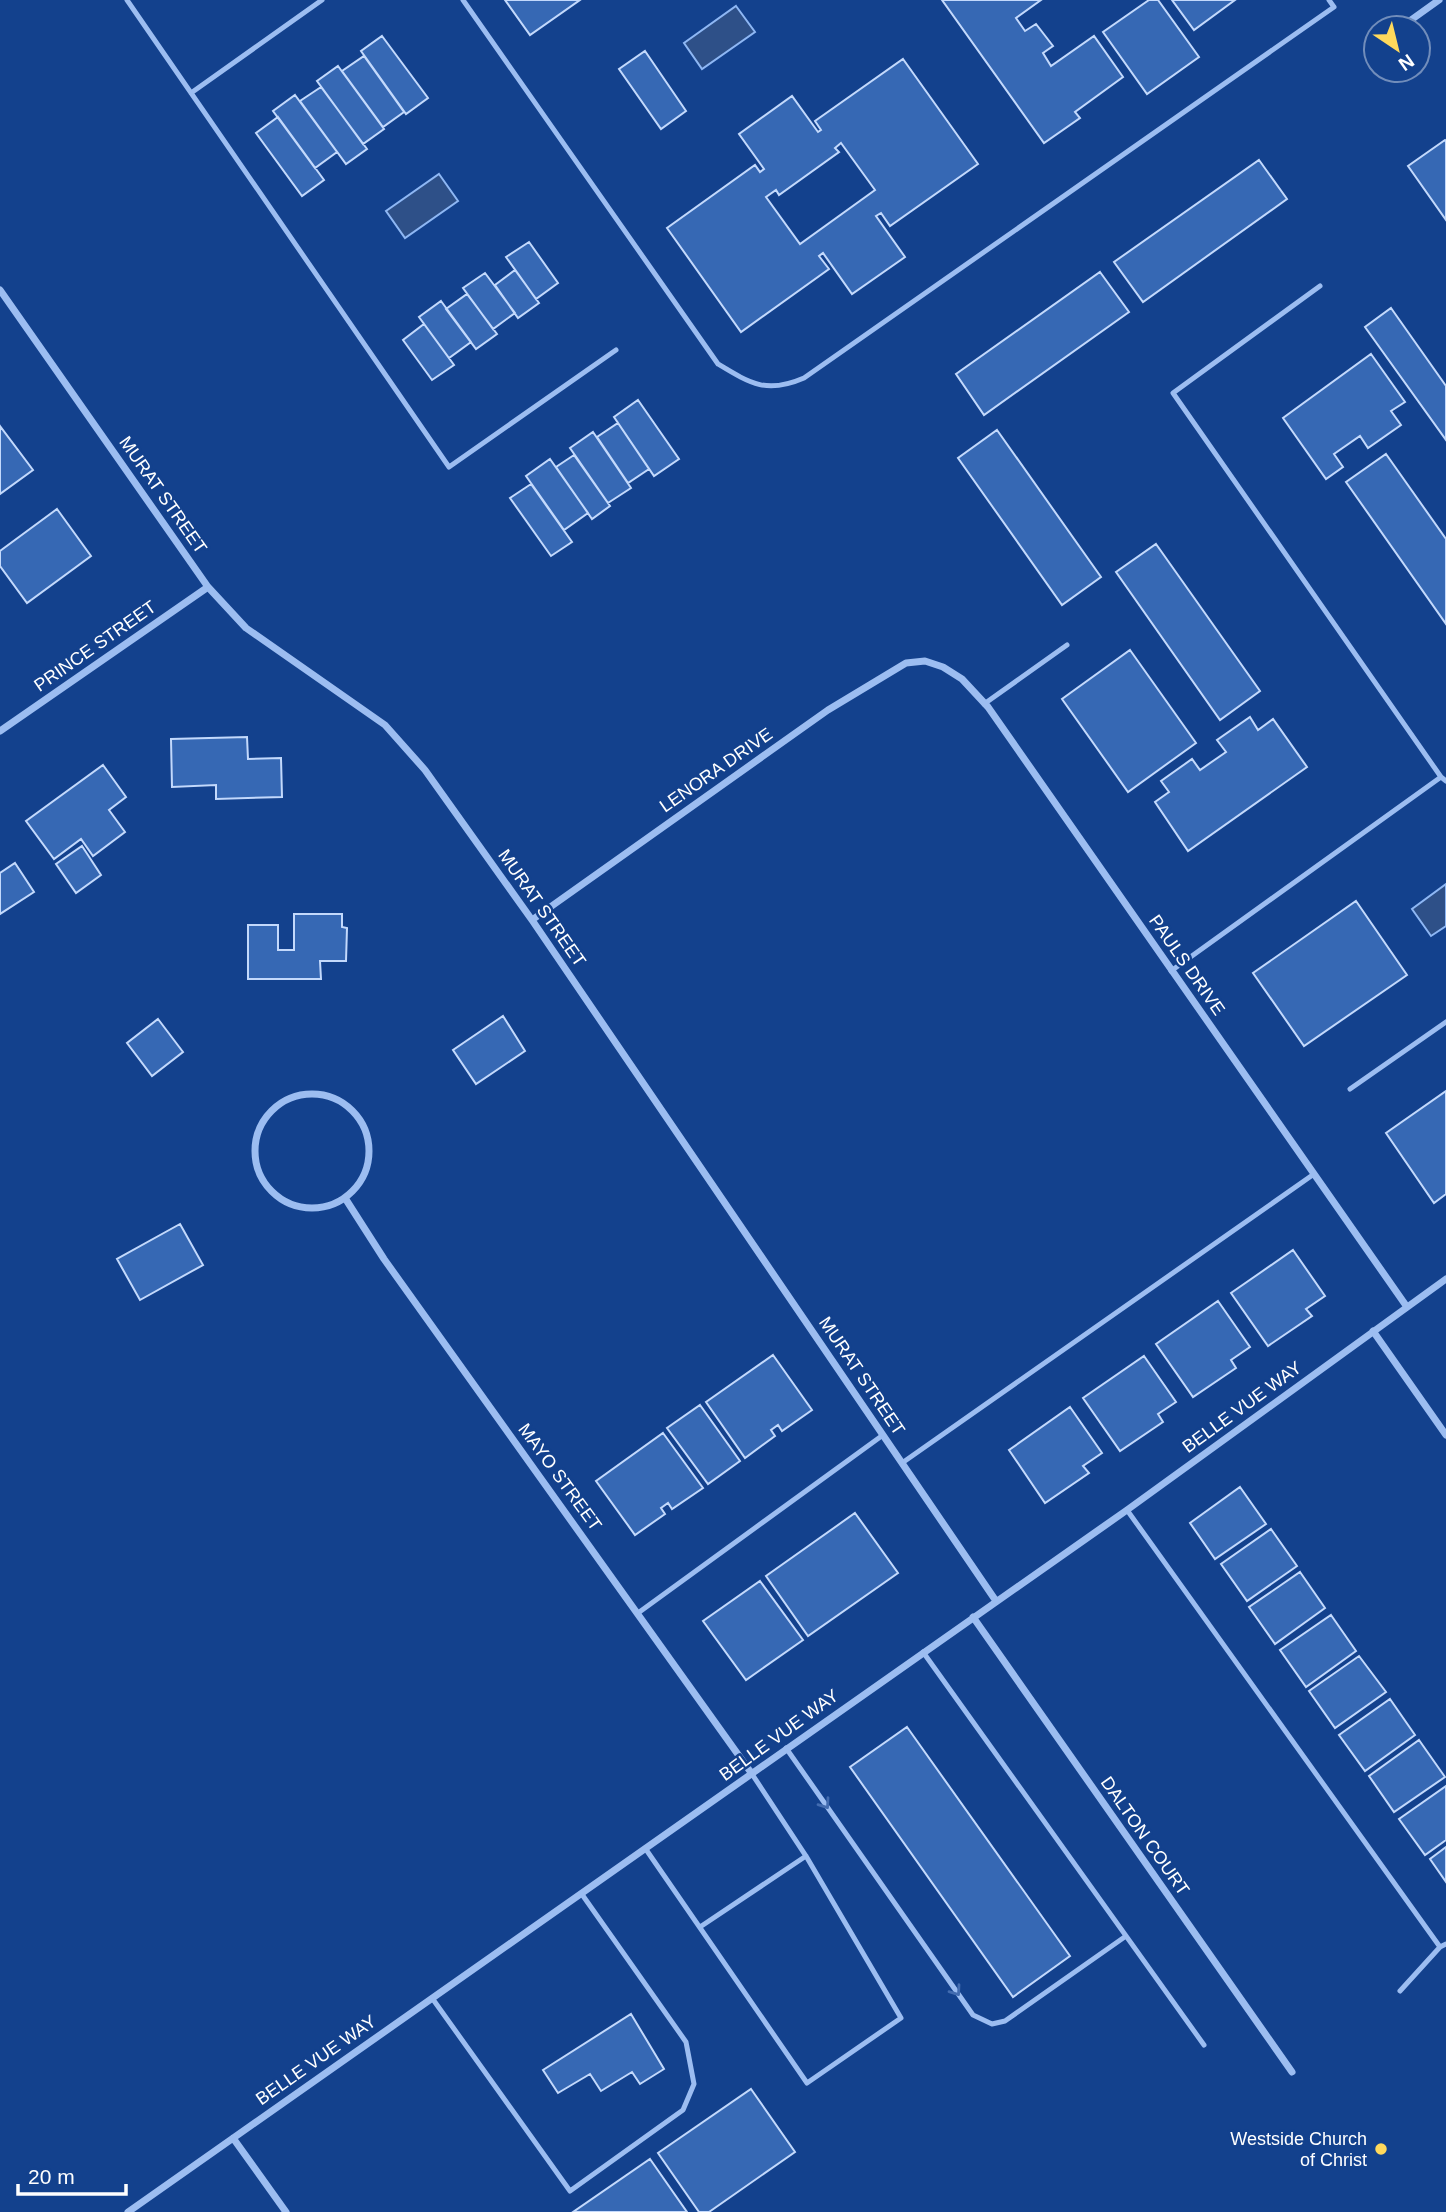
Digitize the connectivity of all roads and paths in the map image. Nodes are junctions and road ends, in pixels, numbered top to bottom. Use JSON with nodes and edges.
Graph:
{"nodes":[{"id":1,"x":127,"y":0,"type":"edge"},
{"id":2,"x":322,"y":0,"type":"edge"},
{"id":3,"x":463,"y":0,"type":"edge"},
{"id":4,"x":1329,"y":0,"type":"edge"},
{"id":5,"x":1439,"y":0,"type":"edge"},
{"id":6,"x":1419,"y":14,"type":"edge"},
{"id":7,"x":191,"y":93,"type":"junction"},
{"id":8,"x":1320,"y":286,"type":"dead end"},
{"id":9,"x":0,"y":290,"type":"edge"},
{"id":10,"x":616,"y":350,"type":"dead end"},
{"id":11,"x":208,"y":587,"type":"junction"},
{"id":12,"x":1067,"y":645,"type":"dead end"},
{"id":13,"x":925,"y":661,"type":"joint"},
{"id":14,"x":984,"y":704,"type":"junction"},
{"id":15,"x":0,"y":731,"type":"edge"},
{"id":16,"x":1443,"y":779,"type":"edge"},
{"id":17,"x":532,"y":920,"type":"junction"},
{"id":18,"x":1171,"y":971,"type":"junction"},
{"id":19,"x":1446,"y":1022,"type":"edge"},
{"id":20,"x":1350,"y":1089,"type":"dead end"},
{"id":21,"x":1314,"y":1174,"type":"junction"},
{"id":22,"x":345,"y":1198,"type":"junction"},
{"id":23,"x":1446,"y":1279,"type":"edge"},
{"id":24,"x":1407,"y":1307,"type":"junction"},
{"id":25,"x":1373,"y":1331,"type":"junction"},
{"id":26,"x":883,"y":1435,"type":"junction"},
{"id":27,"x":1446,"y":1435,"type":"edge"},
{"id":28,"x":902,"y":1463,"type":"junction"},
{"id":29,"x":1127,"y":1510,"type":"junction"},
{"id":30,"x":996,"y":1601,"type":"junction"},
{"id":31,"x":638,"y":1613,"type":"junction"},
{"id":32,"x":972,"y":1617,"type":"junction"},
{"id":33,"x":923,"y":1651,"type":"junction"},
{"id":34,"x":786,"y":1748,"type":"junction"},
{"id":35,"x":752,"y":1774,"type":"junction"},
{"id":36,"x":645,"y":1848,"type":"junction"},
{"id":37,"x":806,"y":1856,"type":"junction"},
{"id":38,"x":581,"y":1893,"type":"junction"},
{"id":39,"x":699,"y":1927,"type":"junction"},
{"id":40,"x":1126,"y":1936,"type":"junction"},
{"id":41,"x":1443,"y":1946,"type":"edge"},
{"id":42,"x":1399,"y":1991,"type":"dead end"},
{"id":43,"x":432,"y":1998,"type":"junction"},
{"id":44,"x":1204,"y":2045,"type":"dead end"},
{"id":45,"x":1292,"y":2072,"type":"dead end"},
{"id":46,"x":233,"y":2138,"type":"junction"},
{"id":47,"x":128,"y":2212,"type":"edge"},
{"id":48,"x":286,"y":2212,"type":"edge"}],
"edges":[{"from":1,"to":7,"type":"lane"},
{"from":2,"to":7,"type":"lane"},
{"from":3,"to":4,"type":"lane"},
{"from":5,"to":6,"type":"street"},
{"from":7,"to":10,"type":"lane"},
{"from":8,"to":16,"type":"lane"},
{"from":9,"to":11,"type":"street","name":"MURAT STREET"},
{"from":11,"to":15,"type":"street","name":"PRINCE STREET"},
{"from":11,"to":17,"type":"street","name":"MURAT STREET"},
{"from":12,"to":14,"type":"lane"},
{"from":13,"to":14,"type":"street","name":"PAULS DRIVE"},
{"from":13,"to":17,"type":"street","name":"LENORA DRIVE"},
{"from":14,"to":18,"type":"street","name":"PAULS DRIVE"},
{"from":16,"to":18,"type":"lane"},
{"from":17,"to":26,"type":"street","name":"MURAT STREET"},
{"from":18,"to":21,"type":"street","name":"PAULS DRIVE"},
{"from":19,"to":20,"type":"lane"},
{"from":21,"to":24,"type":"street","name":"PAULS DRIVE"},
{"from":21,"to":28,"type":"lane"},
{"from":22,"to":22,"type":"street"},
{"from":22,"to":31,"type":"street","name":"MAYO STREET"},
{"from":23,"to":24,"type":"street","name":"BELLE VUE WAY"},
{"from":24,"to":25,"type":"street","name":"BELLE VUE WAY"},
{"from":25,"to":27,"type":"street"},
{"from":25,"to":29,"type":"street","name":"BELLE VUE WAY"},
{"from":26,"to":28,"type":"street","name":"MURAT STREET"},
{"from":26,"to":31,"type":"lane"},
{"from":28,"to":30,"type":"street","name":"MURAT STREET"},
{"from":29,"to":30,"type":"street","name":"BELLE VUE WAY"},
{"from":29,"to":41,"type":"lane"},
{"from":30,"to":32,"type":"street","name":"BELLE VUE WAY"},
{"from":31,"to":35,"type":"street","name":"MAYO STREET"},
{"from":32,"to":33,"type":"street","name":"BELLE VUE WAY"},
{"from":32,"to":45,"type":"street","name":"DALTON COURT"},
{"from":33,"to":34,"type":"street","name":"BELLE VUE WAY"},
{"from":33,"to":40,"type":"lane"},
{"from":34,"to":35,"type":"street","name":"BELLE VUE WAY"},
{"from":34,"to":40,"type":"lane","one_way":true},
{"from":35,"to":36,"type":"street","name":"BELLE VUE WAY"},
{"from":35,"to":37,"type":"lane"},
{"from":36,"to":38,"type":"street","name":"BELLE VUE WAY"},
{"from":36,"to":39,"type":"lane"},
{"from":37,"to":39,"type":"lane"},
{"from":37,"to":39,"type":"lane"},
{"from":38,"to":43,"type":"street","name":"BELLE VUE WAY"},
{"from":38,"to":43,"type":"lane"},
{"from":40,"to":44,"type":"lane"},
{"from":41,"to":42,"type":"lane"},
{"from":43,"to":46,"type":"street","name":"BELLE VUE WAY"},
{"from":46,"to":47,"type":"street","name":"BELLE VUE WAY"},
{"from":46,"to":48,"type":"street"}]}
